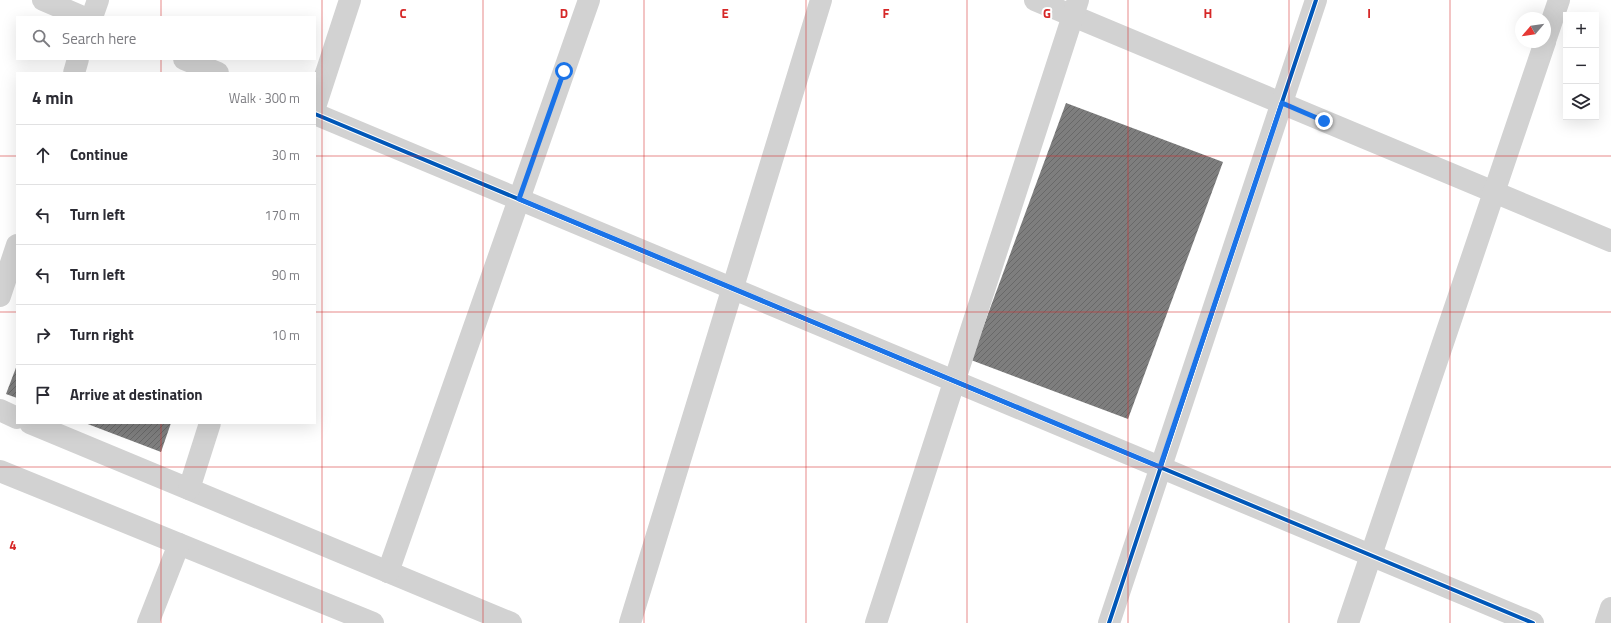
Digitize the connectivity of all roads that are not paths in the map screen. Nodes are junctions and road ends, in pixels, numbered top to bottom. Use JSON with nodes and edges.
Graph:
{"nodes":[{"id":1,"x":43,"y":0,"type":"edge"},
{"id":2,"x":98,"y":0,"type":"edge"},
{"id":3,"x":350,"y":0,"type":"edge"},
{"id":4,"x":589,"y":0,"type":"edge"},
{"id":5,"x":821,"y":0,"type":"edge"},
{"id":6,"x":1035,"y":0,"type":"edge"},
{"id":7,"x":1316,"y":0,"type":"edge"},
{"id":8,"x":1559,"y":0,"type":"edge"},
{"id":9,"x":1076,"y":8,"type":"edge"},
{"id":10,"x":82,"y":16,"type":"edge"},
{"id":11,"x":92,"y":16,"type":"edge"},
{"id":12,"x":1551,"y":23,"type":"edge"},
{"id":13,"x":1543,"y":48,"type":"edge"},
{"id":14,"x":78,"y":60,"type":"edge"},
{"id":15,"x":186,"y":60,"type":"edge"},
{"id":16,"x":74,"y":72,"type":"edge"},
{"id":17,"x":216,"y":72,"type":"edge"},
{"id":18,"x":1282,"y":103,"type":"junction"},
{"id":19,"x":316,"y":104,"type":"edge"},
{"id":20,"x":316,"y":114,"type":"edge"},
{"id":21,"x":1494,"y":192,"type":"junction"},
{"id":22,"x":519,"y":199,"type":"junction"},
{"id":23,"x":1611,"y":241,"type":"edge"},
{"id":24,"x":16,"y":248,"type":"edge"},
{"id":25,"x":732,"y":288,"type":"junction"},
{"id":26,"x":0,"y":296,"type":"edge"},
{"id":27,"x":954,"y":381,"type":"junction"},
{"id":28,"x":0,"y":410,"type":"edge"},
{"id":29,"x":16,"y":418,"type":"edge"},
{"id":30,"x":32,"y":424,"type":"edge"},
{"id":31,"x":210,"y":424,"type":"edge"},
{"id":32,"x":1160,"y":467,"type":"junction"},
{"id":33,"x":0,"y":471,"type":"edge"},
{"id":34,"x":189,"y":489,"type":"junction"},
{"id":35,"x":180,"y":544,"type":"junction"},
{"id":36,"x":1371,"y":555,"type":"junction"},
{"id":37,"x":388,"y":572,"type":"junction"},
{"id":38,"x":1611,"y":608,"type":"edge"},
{"id":39,"x":148,"y":623,"type":"edge"},
{"id":40,"x":374,"y":623,"type":"edge"},
{"id":41,"x":511,"y":623,"type":"edge"},
{"id":42,"x":630,"y":623,"type":"edge"},
{"id":43,"x":876,"y":623,"type":"edge"},
{"id":44,"x":1108,"y":623,"type":"edge"},
{"id":45,"x":1348,"y":623,"type":"edge"},
{"id":46,"x":1533,"y":623,"type":"edge"},
{"id":47,"x":1606,"y":623,"type":"edge"}],
"edges":[{"from":1,"to":10,"type":"street"},
{"from":2,"to":11,"type":"street"},
{"from":3,"to":19,"type":"street"},
{"from":4,"to":22,"type":"street"},
{"from":5,"to":25,"type":"street"},
{"from":6,"to":9,"type":"street"},
{"from":7,"to":18,"type":"street"},
{"from":8,"to":12,"type":"street"},
{"from":9,"to":18,"type":"street"},
{"from":9,"to":27,"type":"street"},
{"from":13,"to":21,"type":"street"},
{"from":14,"to":16,"type":"street"},
{"from":15,"to":17,"type":"street"},
{"from":18,"to":21,"type":"street"},
{"from":18,"to":32,"type":"street"},
{"from":20,"to":22,"type":"street"},
{"from":21,"to":23,"type":"street"},
{"from":21,"to":36,"type":"street"},
{"from":22,"to":25,"type":"street"},
{"from":22,"to":37,"type":"street"},
{"from":24,"to":26,"type":"street"},
{"from":25,"to":27,"type":"street"},
{"from":25,"to":42,"type":"street"},
{"from":27,"to":32,"type":"street"},
{"from":27,"to":43,"type":"street"},
{"from":28,"to":29,"type":"street"},
{"from":30,"to":34,"type":"street"},
{"from":31,"to":34,"type":"street"},
{"from":32,"to":36,"type":"street"},
{"from":32,"to":44,"type":"street"},
{"from":33,"to":35,"type":"street"},
{"from":34,"to":37,"type":"street"},
{"from":35,"to":39,"type":"street"},
{"from":35,"to":40,"type":"street"},
{"from":36,"to":45,"type":"street"},
{"from":36,"to":46,"type":"street"},
{"from":37,"to":41,"type":"street"},
{"from":38,"to":47,"type":"street"}]}
